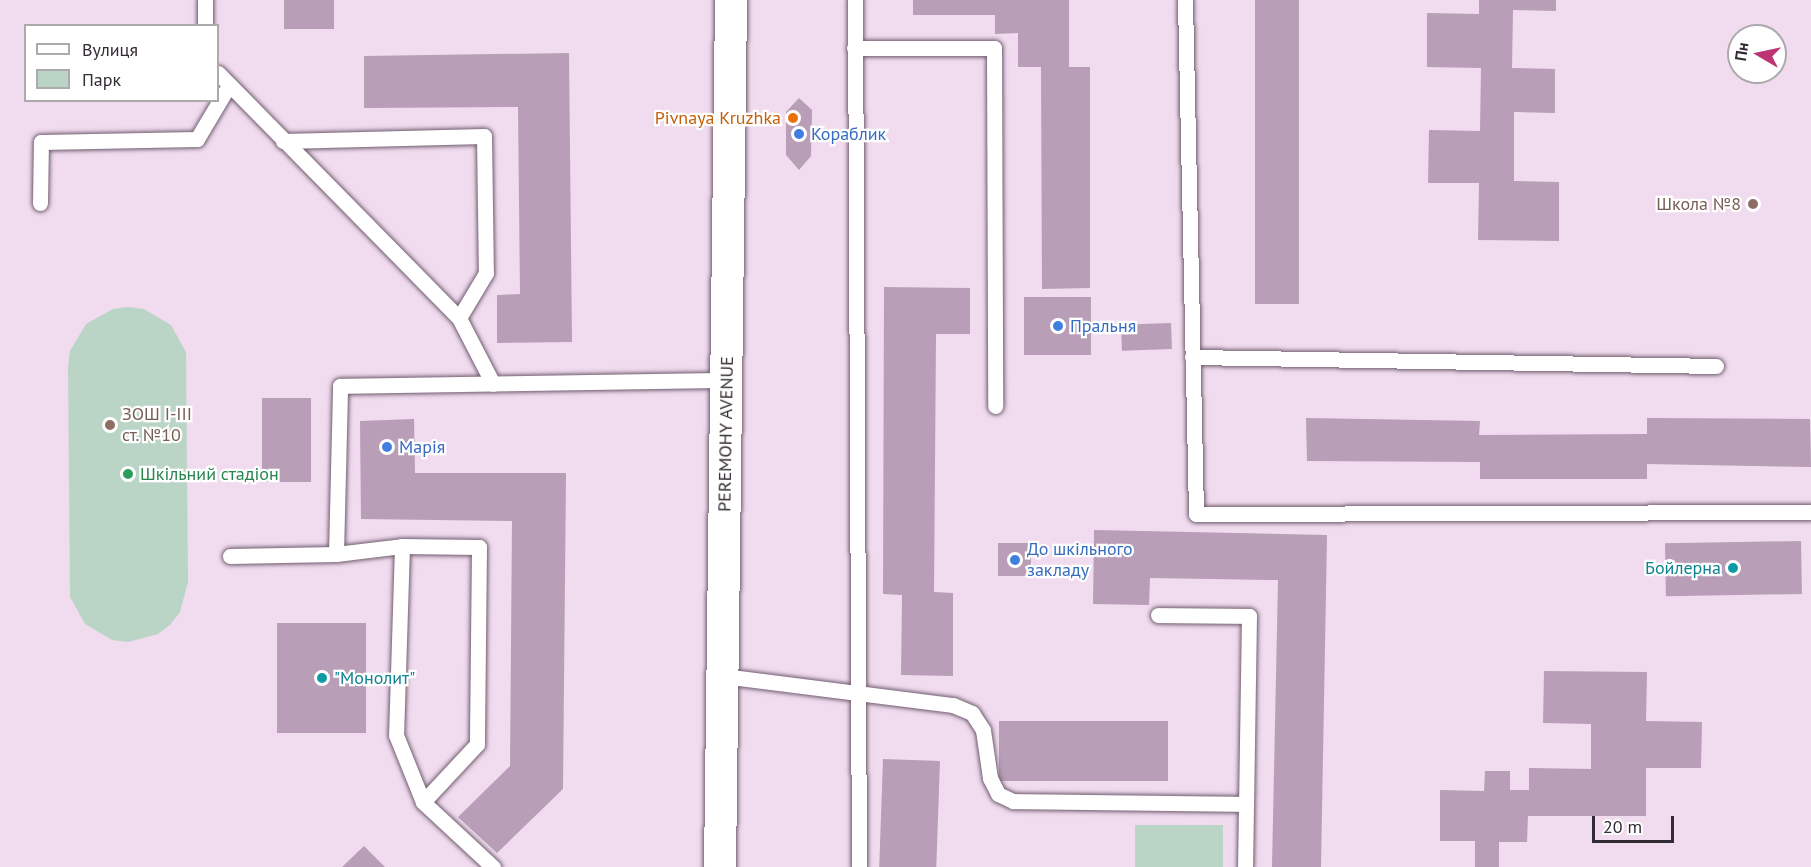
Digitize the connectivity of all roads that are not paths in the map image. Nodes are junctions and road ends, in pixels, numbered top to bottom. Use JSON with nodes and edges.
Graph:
{"nodes":[{"id":1,"x":205,"y":0,"type":"edge"},
{"id":2,"x":731,"y":0,"type":"edge"},
{"id":3,"x":855,"y":0,"type":"edge"},
{"id":4,"x":1185,"y":0,"type":"edge"},
{"id":5,"x":205,"y":24,"type":"edge"},
{"id":6,"x":854,"y":48,"type":"junction"},
{"id":7,"x":219,"y":74,"type":"edge"},
{"id":8,"x":229,"y":85,"type":"junction"},
{"id":9,"x":219,"y":102,"type":"edge"},
{"id":10,"x":219,"y":102,"type":"edge"},
{"id":11,"x":283,"y":141,"type":"junction"},
{"id":12,"x":40,"y":203,"type":"dead end"},
{"id":13,"x":459,"y":318,"type":"junction"},
{"id":14,"x":1192,"y":357,"type":"junction"},
{"id":15,"x":1716,"y":366,"type":"dead end"},
{"id":16,"x":727,"y":380,"type":"junction"},
{"id":17,"x":493,"y":384,"type":"junction"},
{"id":18,"x":995,"y":406,"type":"dead end"},
{"id":19,"x":1811,"y":512,"type":"edge"},
{"id":20,"x":402,"y":546,"type":"junction"},
{"id":21,"x":336,"y":554,"type":"junction"},
{"id":22,"x":230,"y":556,"type":"dead end"},
{"id":23,"x":1158,"y":615,"type":"dead end"},
{"id":24,"x":723,"y":676,"type":"junction"},
{"id":25,"x":861,"y":692,"type":"junction"},
{"id":26,"x":423,"y":802,"type":"junction"},
{"id":27,"x":1246,"y":804,"type":"junction"},
{"id":28,"x":493,"y":867,"type":"edge"},
{"id":29,"x":720,"y":867,"type":"edge"},
{"id":30,"x":859,"y":867,"type":"edge"},
{"id":31,"x":1245,"y":867,"type":"edge"}],
"edges":[{"from":1,"to":5,"type":"lane"},
{"from":2,"to":16,"type":"street","name":"PEREMOHY AVENUE"},
{"from":3,"to":6,"type":"lane"},
{"from":4,"to":14,"type":"lane"},
{"from":6,"to":18,"type":"lane"},
{"from":6,"to":25,"type":"lane"},
{"from":7,"to":8,"type":"lane"},
{"from":8,"to":10,"type":"lane"},
{"from":8,"to":11,"type":"lane"},
{"from":9,"to":12,"type":"lane"},
{"from":11,"to":13,"type":"lane"},
{"from":11,"to":13,"type":"lane"},
{"from":13,"to":17,"type":"lane"},
{"from":14,"to":15,"type":"lane"},
{"from":14,"to":19,"type":"lane"},
{"from":16,"to":17,"type":"lane"},
{"from":16,"to":24,"type":"street","name":"PEREMOHY AVENUE"},
{"from":17,"to":21,"type":"lane"},
{"from":20,"to":21,"type":"lane"},
{"from":20,"to":26,"type":"lane"},
{"from":20,"to":26,"type":"lane"},
{"from":21,"to":22,"type":"lane"},
{"from":23,"to":27,"type":"lane"},
{"from":24,"to":25,"type":"lane"},
{"from":24,"to":29,"type":"street","name":"PEREMOHY AVENUE"},
{"from":25,"to":27,"type":"lane"},
{"from":25,"to":30,"type":"lane"},
{"from":26,"to":28,"type":"lane"},
{"from":27,"to":31,"type":"lane"}]}
